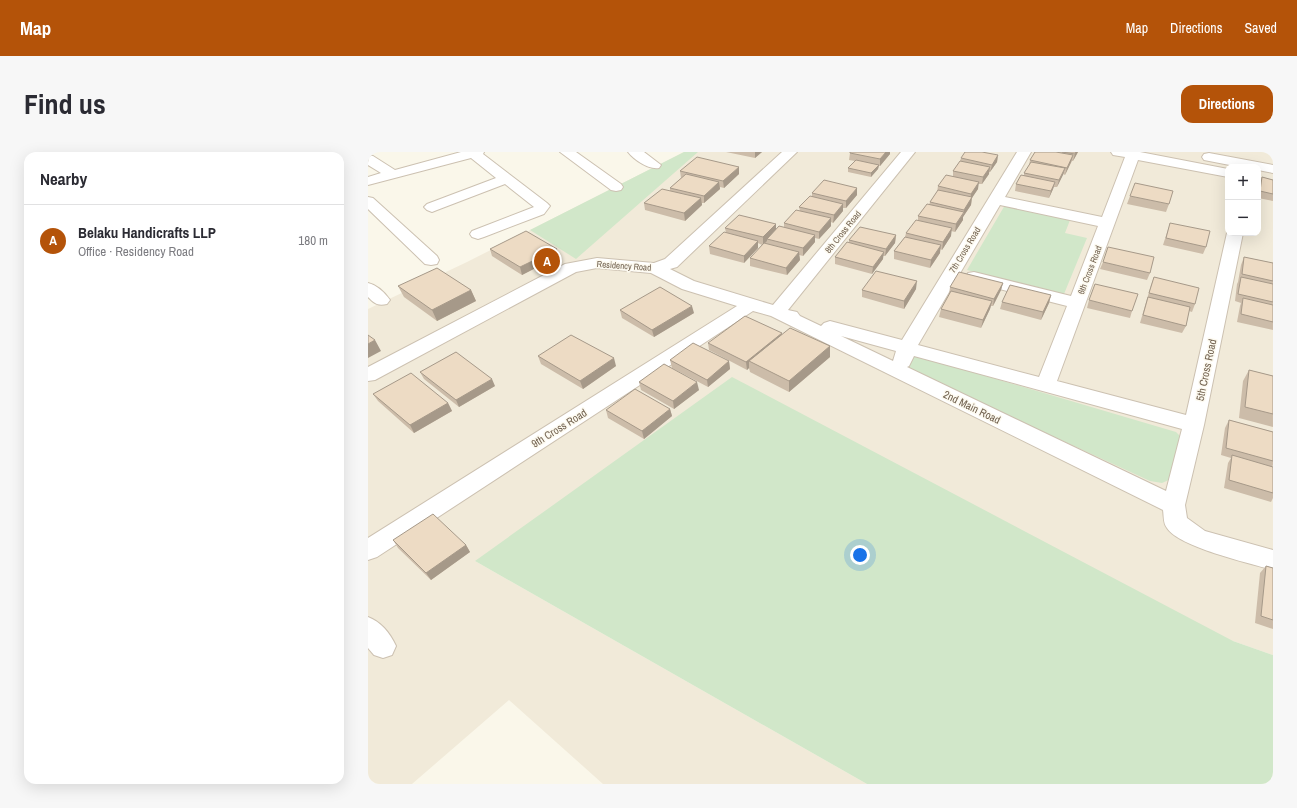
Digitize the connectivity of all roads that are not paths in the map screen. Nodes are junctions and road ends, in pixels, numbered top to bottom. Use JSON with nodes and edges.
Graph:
{"nodes":[{"id":1,"x":475,"y":152,"type":"edge"},
{"id":2,"x":567,"y":152,"type":"edge"},
{"id":3,"x":635,"y":152,"type":"edge"},
{"id":4,"x":790,"y":152,"type":"edge"},
{"id":5,"x":908,"y":152,"type":"edge"},
{"id":6,"x":1024,"y":152,"type":"edge"},
{"id":7,"x":1184,"y":152,"type":"edge"},
{"id":8,"x":1125,"y":154,"type":"edge"},
{"id":9,"x":1159,"y":156,"type":"edge"},
{"id":10,"x":368,"y":159,"type":"edge"},
{"id":11,"x":654,"y":165,"type":"dead end"},
{"id":12,"x":1273,"y":169,"type":"edge"},
{"id":13,"x":1225,"y":172,"type":"edge"},
{"id":14,"x":392,"y":174,"type":"junction"},
{"id":15,"x":506,"y":179,"type":"junction"},
{"id":16,"x":1261,"y":180,"type":"edge"},
{"id":17,"x":368,"y":181,"type":"edge"},
{"id":18,"x":1273,"y":182,"type":"edge"},
{"id":19,"x":616,"y":187,"type":"dead end"},
{"id":20,"x":995,"y":199,"type":"junction"},
{"id":21,"x":368,"y":201,"type":"edge"},
{"id":22,"x":432,"y":207,"type":"dead end"},
{"id":23,"x":1108,"y":223,"type":"junction"},
{"id":24,"x":478,"y":234,"type":"dead end"},
{"id":25,"x":1234,"y":236,"type":"edge"},
{"id":26,"x":431,"y":260,"type":"dead end"},
{"id":27,"x":655,"y":268,"type":"junction"},
{"id":28,"x":952,"y":272,"type":"junction"},
{"id":29,"x":368,"y":288,"type":"edge"},
{"id":30,"x":381,"y":300,"type":"dead end"},
{"id":31,"x":1077,"y":303,"type":"junction"},
{"id":32,"x":750,"y":305,"type":"junction"},
{"id":33,"x":777,"y":312,"type":"junction"},
{"id":34,"x":906,"y":348,"type":"junction"},
{"id":35,"x":898,"y":371,"type":"junction"},
{"id":36,"x":368,"y":374,"type":"edge"},
{"id":37,"x":1046,"y":384,"type":"junction"},
{"id":38,"x":1194,"y":425,"type":"junction"},
{"id":39,"x":1174,"y":505,"type":"junction"},
{"id":40,"x":368,"y":550,"type":"edge"},
{"id":41,"x":1273,"y":560,"type":"edge"}],
"edges":[{"from":1,"to":14,"type":"street"},
{"from":1,"to":15,"type":"street"},
{"from":2,"to":19,"type":"street"},
{"from":3,"to":11,"type":"street"},
{"from":4,"to":27,"type":"street","name":"Residency Road"},
{"from":5,"to":33,"type":"street","name":"8th Cross Road"},
{"from":6,"to":20,"type":"street","name":"7th Cross Road"},
{"from":7,"to":12,"type":"street"},
{"from":8,"to":9,"type":"street"},
{"from":8,"to":23,"type":"street","name":"6th Cross Road"},
{"from":9,"to":13,"type":"street"},
{"from":10,"to":14,"type":"street"},
{"from":14,"to":17,"type":"street"},
{"from":15,"to":22,"type":"street"},
{"from":15,"to":24,"type":"street"},
{"from":16,"to":18,"type":"street"},
{"from":20,"to":23,"type":"street"},
{"from":20,"to":28,"type":"street","name":"7th Cross Road"},
{"from":21,"to":26,"type":"street"},
{"from":23,"to":31,"type":"street","name":"6th Cross Road"},
{"from":25,"to":38,"type":"street","name":"5th Cross Road"},
{"from":27,"to":32,"type":"street","name":"2nd Main Road"},
{"from":27,"to":36,"type":"street","name":"Residency Road"},
{"from":28,"to":31,"type":"street"},
{"from":28,"to":34,"type":"street","name":"7th Cross Road"},
{"from":29,"to":30,"type":"street"},
{"from":31,"to":37,"type":"street","name":"6th Cross Road"},
{"from":32,"to":33,"type":"street","name":"2nd Main Road"},
{"from":32,"to":40,"type":"street","name":"9th Cross Road"},
{"from":33,"to":34,"type":"street"},
{"from":33,"to":35,"type":"street","name":"2nd Main Road"},
{"from":34,"to":35,"type":"street","name":"7th Cross Road"},
{"from":34,"to":37,"type":"street"},
{"from":35,"to":39,"type":"street","name":"2nd Main Road"},
{"from":37,"to":38,"type":"street"},
{"from":38,"to":39,"type":"street","name":"5th Cross Road"},
{"from":39,"to":41,"type":"street"}]}
